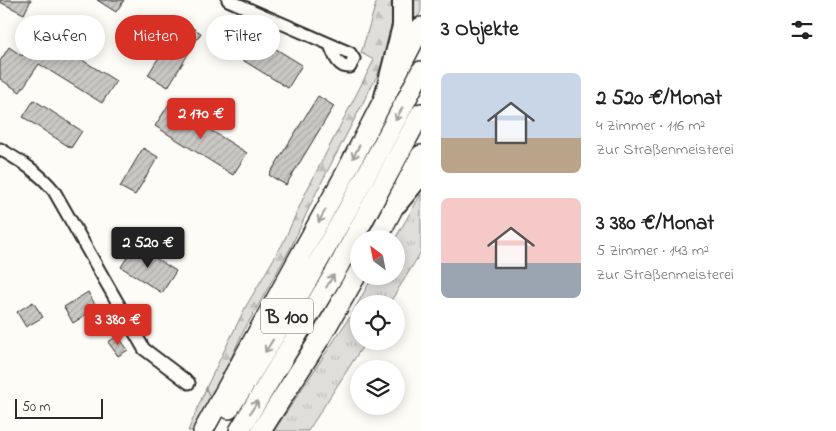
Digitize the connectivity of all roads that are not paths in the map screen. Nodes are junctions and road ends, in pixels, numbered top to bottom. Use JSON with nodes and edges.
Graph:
{"nodes":[{"id":1,"x":228,"y":0,"type":"edge"},
{"id":2,"x":403,"y":0,"type":"edge"},
{"id":3,"x":421,"y":27,"type":"edge"},
{"id":4,"x":330,"y":45,"type":"dead end"},
{"id":5,"x":421,"y":71,"type":"edge"},
{"id":6,"x":385,"y":97,"type":"junction"},
{"id":7,"x":421,"y":113,"type":"edge"},
{"id":8,"x":0,"y":149,"type":"edge"},
{"id":9,"x":421,"y":155,"type":"edge"},
{"id":10,"x":421,"y":174,"type":"edge"},
{"id":11,"x":397,"y":203,"type":"junction"},
{"id":12,"x":381,"y":230,"type":"edge"},
{"id":13,"x":351,"y":285,"type":"edge"},
{"id":14,"x":189,"y":383,"type":"dead end"},
{"id":15,"x":203,"y":431,"type":"edge"},
{"id":16,"x":215,"y":431,"type":"edge"},
{"id":17,"x":239,"y":431,"type":"edge"},
{"id":18,"x":261,"y":431,"type":"edge"}],
"edges":[{"from":1,"to":4,"type":"street"},
{"from":2,"to":6,"type":"highway"},
{"from":3,"to":6,"type":"highway"},
{"from":5,"to":16,"type":"highway","number":"B 100","one_way":true},
{"from":6,"to":15,"type":"highway","one_way":true},
{"from":17,"to":7,"type":"highway","number":"B 100","one_way":true},
{"from":8,"to":14,"type":"street"},
{"from":9,"to":11,"type":"highway"},
{"from":10,"to":11,"type":"highway"},
{"from":11,"to":12,"type":"highway"},
{"from":13,"to":18,"type":"highway"}]}
